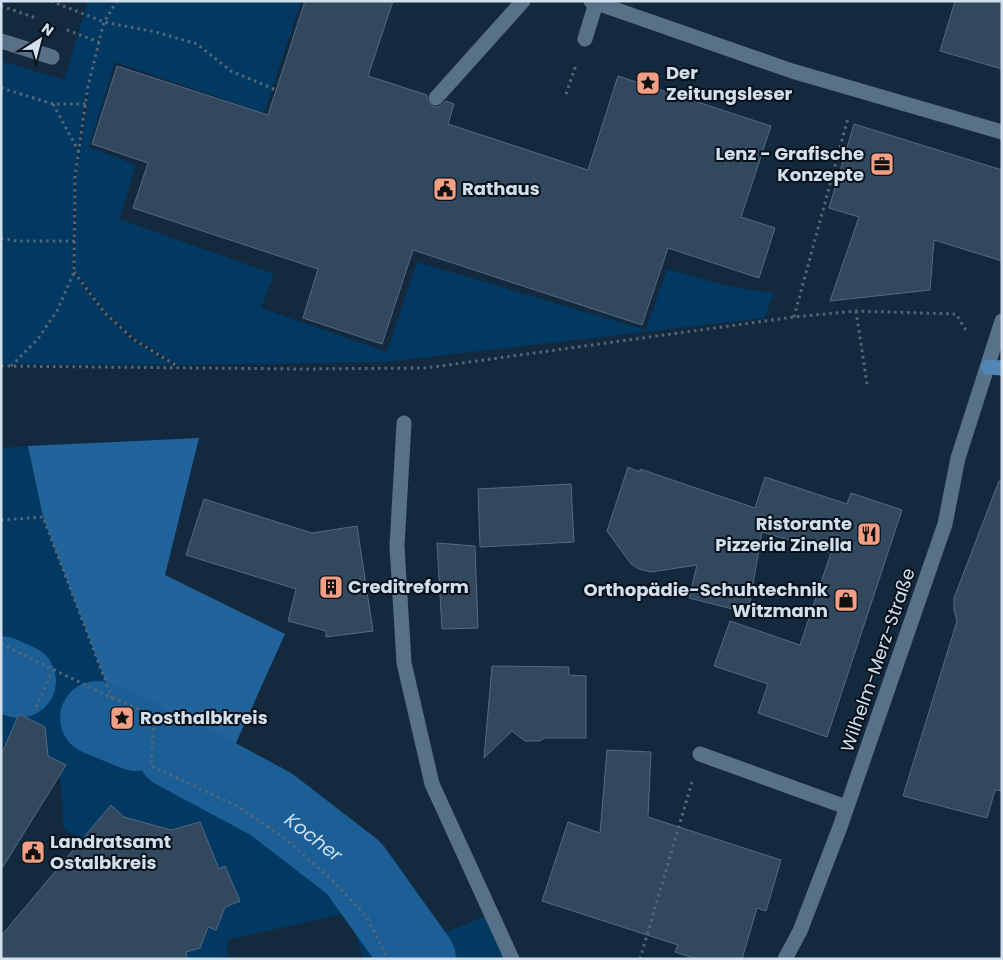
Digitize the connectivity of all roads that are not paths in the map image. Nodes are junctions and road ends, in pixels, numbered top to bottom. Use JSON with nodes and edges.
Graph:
{"nodes":[{"id":1,"x":523,"y":1,"type":"edge"},
{"id":2,"x":594,"y":2,"type":"edge"},
{"id":3,"x":585,"y":38,"type":"dead end"},
{"id":4,"x":1,"y":41,"type":"edge"},
{"id":5,"x":52,"y":57,"type":"dead end"},
{"id":6,"x":436,"y":98,"type":"dead end"},
{"id":7,"x":1002,"y":132,"type":"edge"},
{"id":8,"x":1002,"y":321,"type":"edge"},
{"id":9,"x":995,"y":367,"type":"edge"},
{"id":10,"x":404,"y":423,"type":"dead end"},
{"id":11,"x":700,"y":754,"type":"road end"},
{"id":12,"x":846,"y":807,"type":"junction"},
{"id":13,"x":512,"y":959,"type":"edge"},
{"id":14,"x":785,"y":959,"type":"edge"}],
"edges":[{"from":1,"to":6,"type":"street"},
{"from":2,"to":3,"type":"street"},
{"from":2,"to":7,"type":"street"},
{"from":4,"to":5,"type":"street"},
{"from":8,"to":9,"type":"street","name":"Wilhelm-Merz-Straße"},
{"from":9,"to":12,"type":"street","name":"Wilhelm-Merz-Straße"},
{"from":10,"to":13,"type":"street"},
{"from":11,"to":12,"type":"street"},
{"from":12,"to":14,"type":"street","name":"Wilhelm-Merz-Straße"}]}
